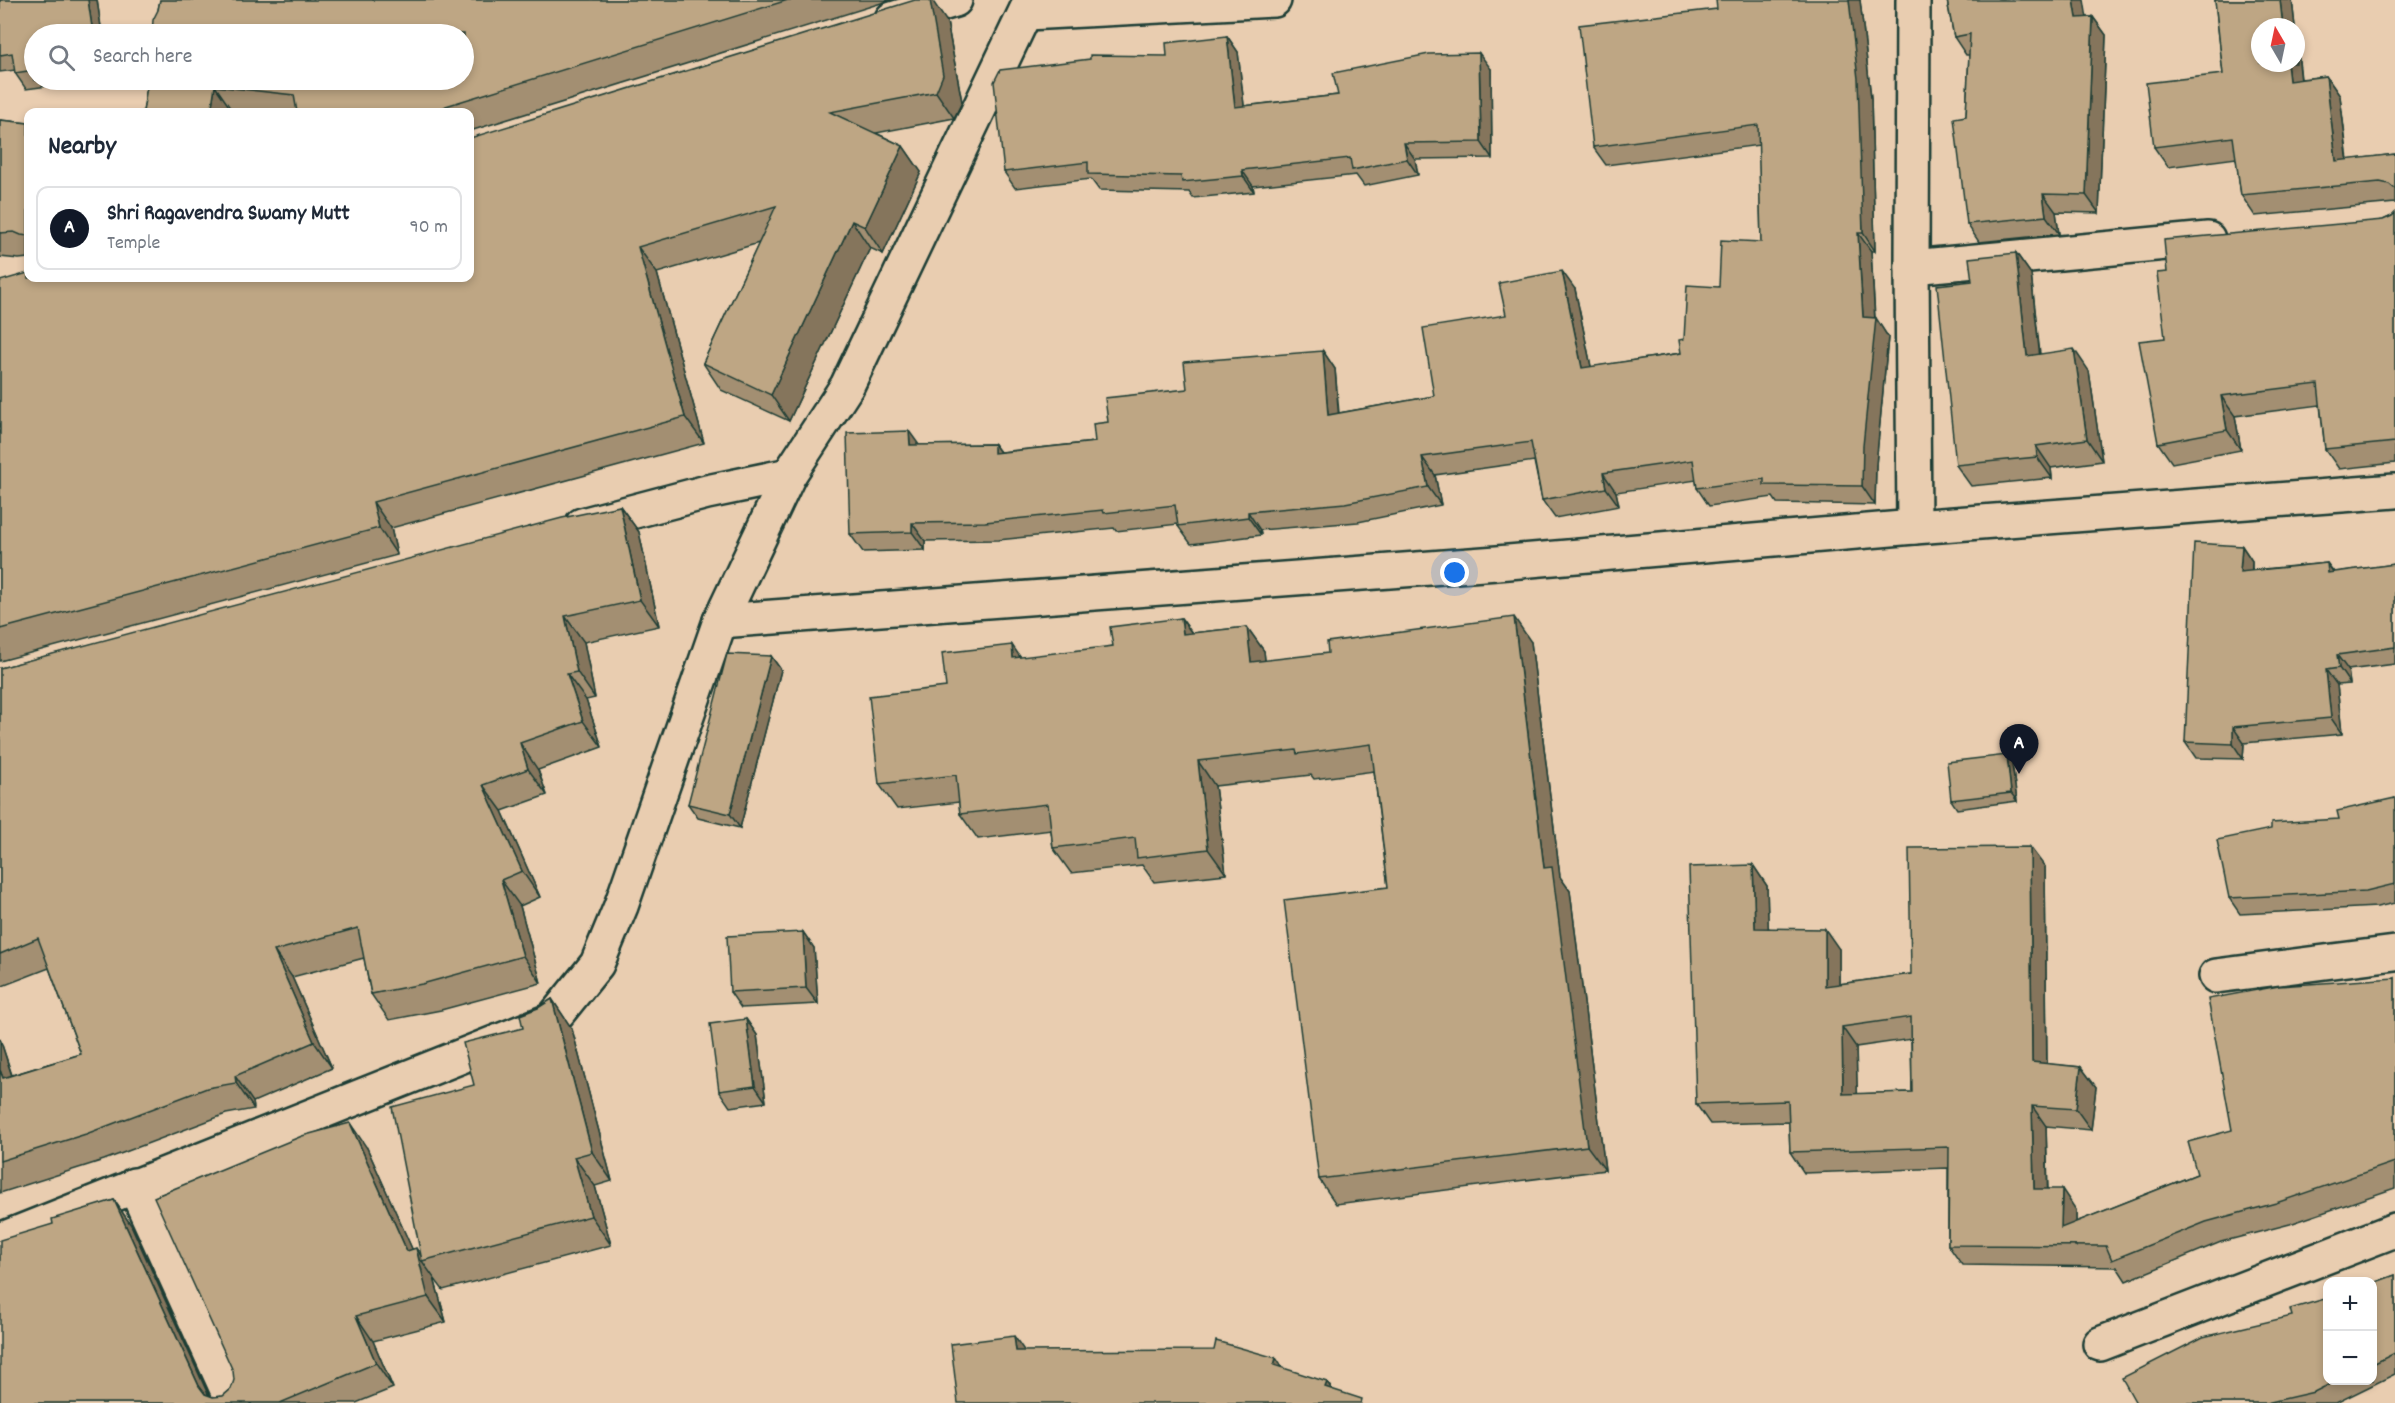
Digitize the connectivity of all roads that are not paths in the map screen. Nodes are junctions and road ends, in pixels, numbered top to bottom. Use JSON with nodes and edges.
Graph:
{"nodes":[{"id":1,"x":955,"y":0,"type":"edge"},
{"id":2,"x":1274,"y":0,"type":"edge"},
{"id":3,"x":1913,"y":0,"type":"edge"},
{"id":4,"x":1029,"y":6,"type":"edge"},
{"id":5,"x":865,"y":28,"type":"edge"},
{"id":6,"x":2242,"y":236,"type":"edge"},
{"id":7,"x":1912,"y":267,"type":"junction"},
{"id":8,"x":789,"y":475,"type":"junction"},
{"id":9,"x":2395,"y":491,"type":"edge"},
{"id":10,"x":1914,"y":527,"type":"junction"},
{"id":11,"x":552,"y":533,"type":"edge"},
{"id":12,"x":720,"y":621,"type":"junction"},
{"id":13,"x":2395,"y":953,"type":"edge"},
{"id":14,"x":2216,"y":976,"type":"dead end"},
{"id":15,"x":134,"y":1185,"type":"junction"},
{"id":16,"x":2395,"y":1230,"type":"edge"},
{"id":17,"x":0,"y":1239,"type":"edge"},
{"id":18,"x":2100,"y":1344,"type":"dead end"},
{"id":19,"x":233,"y":1403,"type":"edge"}],
"edges":[{"from":1,"to":5,"type":"street"},
{"from":2,"to":4,"type":"street"},
{"from":3,"to":7,"type":"street"},
{"from":4,"to":8,"type":"street"},
{"from":6,"to":7,"type":"street"},
{"from":7,"to":10,"type":"street"},
{"from":8,"to":11,"type":"street"},
{"from":8,"to":12,"type":"street"},
{"from":9,"to":10,"type":"street"},
{"from":10,"to":12,"type":"street"},
{"from":12,"to":15,"type":"street"},
{"from":13,"to":14,"type":"street"},
{"from":15,"to":17,"type":"street"},
{"from":15,"to":19,"type":"street"},
{"from":16,"to":18,"type":"street"}]}
